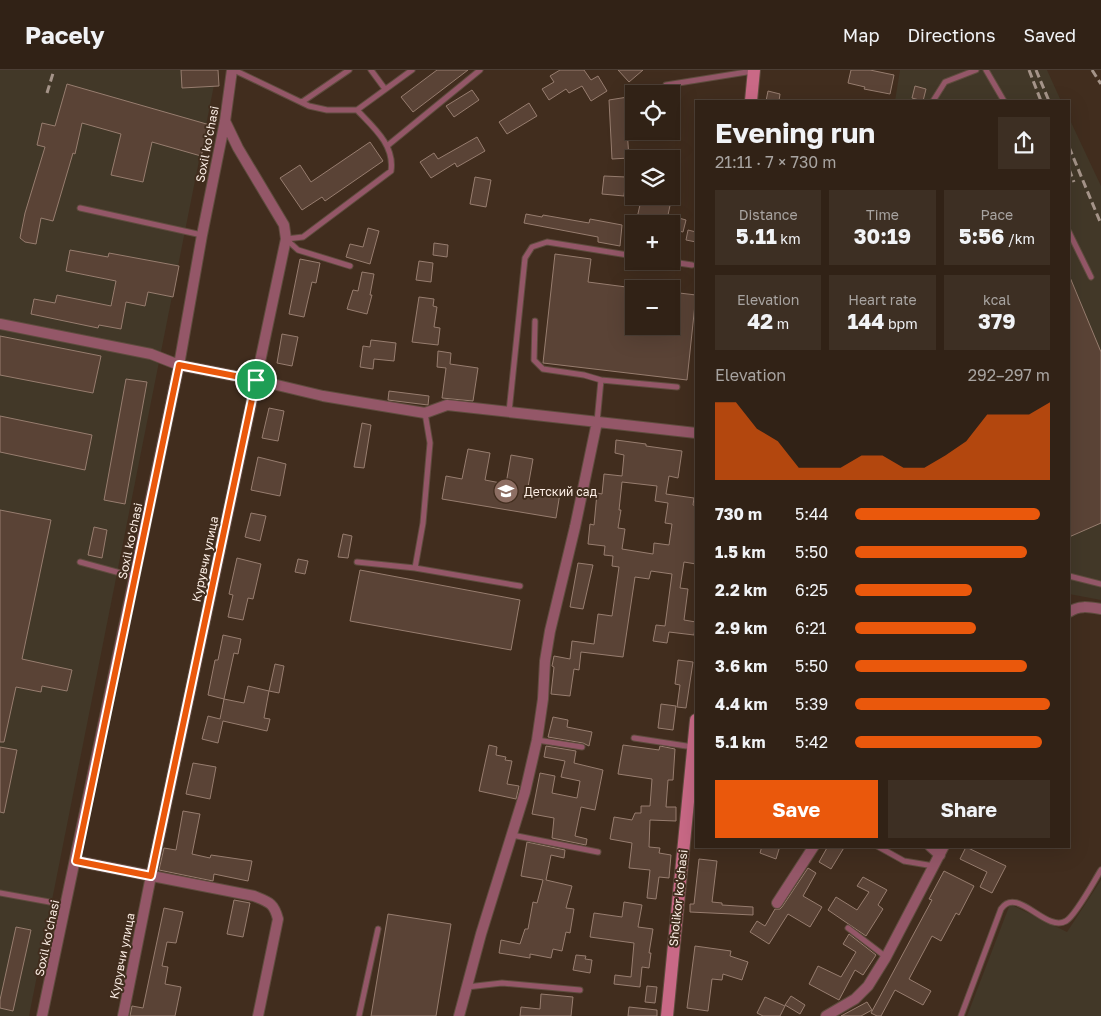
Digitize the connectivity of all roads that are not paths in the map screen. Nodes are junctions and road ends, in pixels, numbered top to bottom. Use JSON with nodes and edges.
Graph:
{"nodes":[{"id":1,"x":233,"y":70,"type":"edge"},
{"id":2,"x":349,"y":70,"type":"edge"},
{"id":3,"x":371,"y":70,"type":"edge"},
{"id":4,"x":412,"y":70,"type":"edge"},
{"id":5,"x":480,"y":70,"type":"edge"},
{"id":6,"x":976,"y":70,"type":"edge"},
{"id":7,"x":986,"y":70,"type":"edge"},
{"id":8,"x":753,"y":71,"type":"edge"},
{"id":9,"x":666,"y":85,"type":"dead end"},
{"id":10,"x":385,"y":88,"type":"junction"},
{"id":11,"x":751,"y":100,"type":"edge"},
{"id":12,"x":934,"y":100,"type":"edge"},
{"id":13,"x":1003,"y":100,"type":"edge"},
{"id":14,"x":302,"y":102,"type":"junction"},
{"id":15,"x":357,"y":110,"type":"junction"},
{"id":16,"x":225,"y":121,"type":"junction"},
{"id":17,"x":387,"y":146,"type":"junction"},
{"id":18,"x":80,"y":208,"type":"dead end"},
{"id":19,"x":1070,"y":234,"type":"edge"},
{"id":20,"x":202,"y":235,"type":"junction"},
{"id":21,"x":286,"y":239,"type":"junction"},
{"id":22,"x":625,"y":255,"type":"edge"},
{"id":23,"x":680,"y":264,"type":"edge"},
{"id":24,"x":350,"y":266,"type":"dead end"},
{"id":25,"x":692,"y":266,"type":"dead end"},
{"id":26,"x":1091,"y":277,"type":"dead end"},
{"id":27,"x":535,"y":321,"type":"dead end"},
{"id":28,"x":0,"y":324,"type":"edge"},
{"id":29,"x":179,"y":365,"type":"junction"},
{"id":30,"x":256,"y":380,"type":"junction"},
{"id":31,"x":601,"y":380,"type":"junction"},
{"id":32,"x":677,"y":387,"type":"dead end"},
{"id":33,"x":509,"y":412,"type":"junction"},
{"id":34,"x":425,"y":413,"type":"junction"},
{"id":35,"x":597,"y":422,"type":"junction"},
{"id":36,"x":695,"y":434,"type":"edge"},
{"id":37,"x":80,"y":562,"type":"dead end"},
{"id":38,"x":357,"y":562,"type":"dead end"},
{"id":39,"x":414,"y":568,"type":"junction"},
{"id":40,"x":1070,"y":576,"type":"edge"},
{"id":41,"x":136,"y":577,"type":"junction"},
{"id":42,"x":1101,"y":584,"type":"edge"},
{"id":43,"x":520,"y":586,"type":"dead end"},
{"id":44,"x":1101,"y":610,"type":"edge"},
{"id":45,"x":1070,"y":611,"type":"edge"},
{"id":46,"x":695,"y":733,"type":"edge"},
{"id":47,"x":634,"y":738,"type":"dead end"},
{"id":48,"x":537,"y":740,"type":"junction"},
{"id":49,"x":582,"y":747,"type":"dead end"},
{"id":50,"x":693,"y":748,"type":"junction"},
{"id":51,"x":692,"y":795,"type":"edge"},
{"id":52,"x":511,"y":835,"type":"junction"},
{"id":53,"x":813,"y":848,"type":"edge"},
{"id":54,"x":880,"y":848,"type":"edge"},
{"id":55,"x":942,"y":850,"type":"edge"},
{"id":56,"x":598,"y":852,"type":"dead end"},
{"id":57,"x":76,"y":861,"type":"junction"},
{"id":58,"x":934,"y":866,"type":"junction"},
{"id":59,"x":1101,"y":870,"type":"edge"},
{"id":60,"x":151,"y":876,"type":"junction"},
{"id":61,"x":0,"y":893,"type":"edge"},
{"id":62,"x":777,"y":903,"type":"dead end"},
{"id":63,"x":67,"y":905,"type":"junction"},
{"id":64,"x":848,"y":928,"type":"dead end"},
{"id":65,"x":378,"y":929,"type":"dead end"},
{"id":66,"x":886,"y":957,"type":"junction"},
{"id":67,"x":467,"y":987,"type":"junction"},
{"id":68,"x":580,"y":990,"type":"dead end"},
{"id":69,"x":42,"y":1016,"type":"edge"},
{"id":70,"x":123,"y":1016,"type":"edge"},
{"id":71,"x":258,"y":1016,"type":"edge"},
{"id":72,"x":359,"y":1016,"type":"edge"},
{"id":73,"x":459,"y":1016,"type":"edge"},
{"id":74,"x":667,"y":1016,"type":"edge"},
{"id":75,"x":826,"y":1016,"type":"edge"},
{"id":76,"x":961,"y":1016,"type":"edge"}],
"edges":[{"from":1,"to":14,"type":"lane"},
{"from":1,"to":16,"type":"street","name":"Soxil ko'chasi"},
{"from":2,"to":14,"type":"lane"},
{"from":3,"to":10,"type":"lane"},
{"from":4,"to":10,"type":"lane"},
{"from":5,"to":17,"type":"lane"},
{"from":6,"to":12,"type":"lane"},
{"from":7,"to":13,"type":"lane"},
{"from":8,"to":9,"type":"lane"},
{"from":8,"to":11,"type":"street"},
{"from":10,"to":15,"type":"lane"},
{"from":14,"to":15,"type":"lane"},
{"from":15,"to":17,"type":"lane"},
{"from":16,"to":20,"type":"street","name":"Soxil ko'chasi"},
{"from":16,"to":21,"type":"street","name":"Курувчи улица"},
{"from":17,"to":21,"type":"lane"},
{"from":18,"to":20,"type":"lane"},
{"from":19,"to":26,"type":"lane"},
{"from":20,"to":29,"type":"street","name":"Soxil ko'chasi"},
{"from":21,"to":24,"type":"lane"},
{"from":21,"to":30,"type":"street","name":"Курувчи улица"},
{"from":22,"to":33,"type":"lane"},
{"from":23,"to":25,"type":"lane"},
{"from":27,"to":31,"type":"lane"},
{"from":28,"to":29,"type":"street"},
{"from":29,"to":30,"type":"street"},
{"from":29,"to":41,"type":"street","name":"Soxil ko'chasi"},
{"from":30,"to":34,"type":"street"},
{"from":30,"to":60,"type":"street","name":"Курувчи улица"},
{"from":31,"to":32,"type":"lane"},
{"from":31,"to":35,"type":"lane"},
{"from":33,"to":34,"type":"street"},
{"from":33,"to":35,"type":"street"},
{"from":34,"to":39,"type":"lane"},
{"from":35,"to":36,"type":"street"},
{"from":35,"to":48,"type":"street"},
{"from":37,"to":41,"type":"lane"},
{"from":38,"to":39,"type":"lane"},
{"from":39,"to":43,"type":"lane"},
{"from":40,"to":42,"type":"lane"},
{"from":41,"to":57,"type":"street","name":"Soxil ko'chasi"},
{"from":44,"to":45,"type":"street"},
{"from":46,"to":50,"type":"street","name":"Sholikor ko'chasi"},
{"from":47,"to":50,"type":"lane"},
{"from":48,"to":49,"type":"lane"},
{"from":48,"to":52,"type":"street"},
{"from":50,"to":51,"type":"street","name":"Sholikor ko'chasi"},
{"from":51,"to":74,"type":"street","name":"Sholikor ko'chasi"},
{"from":52,"to":56,"type":"lane"},
{"from":52,"to":67,"type":"street"},
{"from":53,"to":62,"type":"street"},
{"from":54,"to":58,"type":"lane"},
{"from":55,"to":58,"type":"street"},
{"from":57,"to":60,"type":"street"},
{"from":57,"to":63,"type":"street","name":"Soxil ko'chasi"},
{"from":58,"to":66,"type":"street"},
{"from":59,"to":76,"type":"lane"},
{"from":60,"to":70,"type":"street","name":"Курувчи улица"},
{"from":60,"to":71,"type":"street"},
{"from":61,"to":63,"type":"lane"},
{"from":63,"to":69,"type":"street","name":"Soxil ko'chasi"},
{"from":64,"to":66,"type":"lane"},
{"from":65,"to":72,"type":"lane"},
{"from":66,"to":75,"type":"street"},
{"from":67,"to":68,"type":"lane"},
{"from":67,"to":73,"type":"street"}]}
